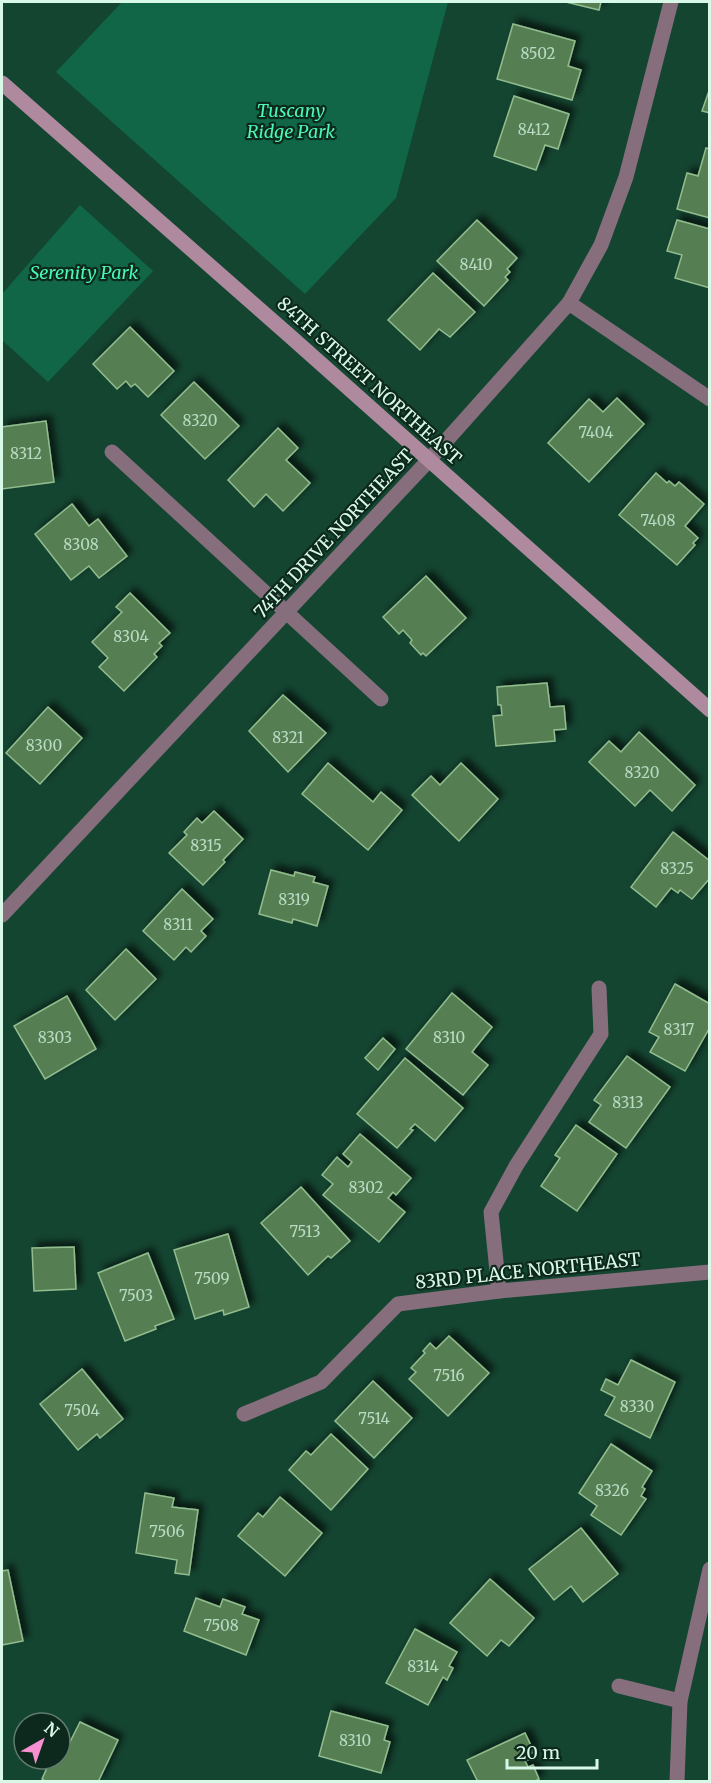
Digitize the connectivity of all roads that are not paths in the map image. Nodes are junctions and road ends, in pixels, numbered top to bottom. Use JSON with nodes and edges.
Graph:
{"nodes":[{"id":1,"x":671,"y":2,"type":"edge"},
{"id":2,"x":2,"y":83,"type":"edge"},
{"id":3,"x":569,"y":303,"type":"junction"},
{"id":4,"x":710,"y":399,"type":"edge"},
{"id":5,"x":112,"y":452,"type":"dead end"},
{"id":6,"x":429,"y":460,"type":"junction"},
{"id":7,"x":286,"y":614,"type":"junction"},
{"id":8,"x":381,"y":699,"type":"dead end"},
{"id":9,"x":710,"y":710,"type":"edge"},
{"id":10,"x":2,"y":915,"type":"edge"},
{"id":11,"x":599,"y":988,"type":"dead end"},
{"id":12,"x":710,"y":1272,"type":"edge"},
{"id":13,"x":499,"y":1291,"type":"junction"},
{"id":14,"x":244,"y":1414,"type":"dead end"},
{"id":15,"x":710,"y":1569,"type":"edge"},
{"id":16,"x":619,"y":1686,"type":"dead end"},
{"id":17,"x":680,"y":1701,"type":"junction"},
{"id":18,"x":677,"y":1782,"type":"edge"}],
"edges":[{"from":1,"to":3,"type":"street","name":"74TH DRIVE NORTHEAST"},
{"from":2,"to":6,"type":"street","name":"84TH STREET NORTHEAST"},
{"from":3,"to":4,"type":"street"},
{"from":3,"to":6,"type":"street","name":"74TH DRIVE NORTHEAST"},
{"from":5,"to":7,"type":"street"},
{"from":6,"to":7,"type":"street","name":"74TH DRIVE NORTHEAST"},
{"from":6,"to":9,"type":"street","name":"84TH STREET NORTHEAST"},
{"from":7,"to":8,"type":"street"},
{"from":7,"to":10,"type":"street","name":"74TH DRIVE NORTHEAST"},
{"from":11,"to":13,"type":"street"},
{"from":12,"to":13,"type":"street","name":"83RD PLACE NORTHEAST"},
{"from":13,"to":14,"type":"street","name":"83RD PLACE NORTHEAST"},
{"from":15,"to":17,"type":"street"},
{"from":16,"to":17,"type":"street"},
{"from":17,"to":18,"type":"street"}]}
